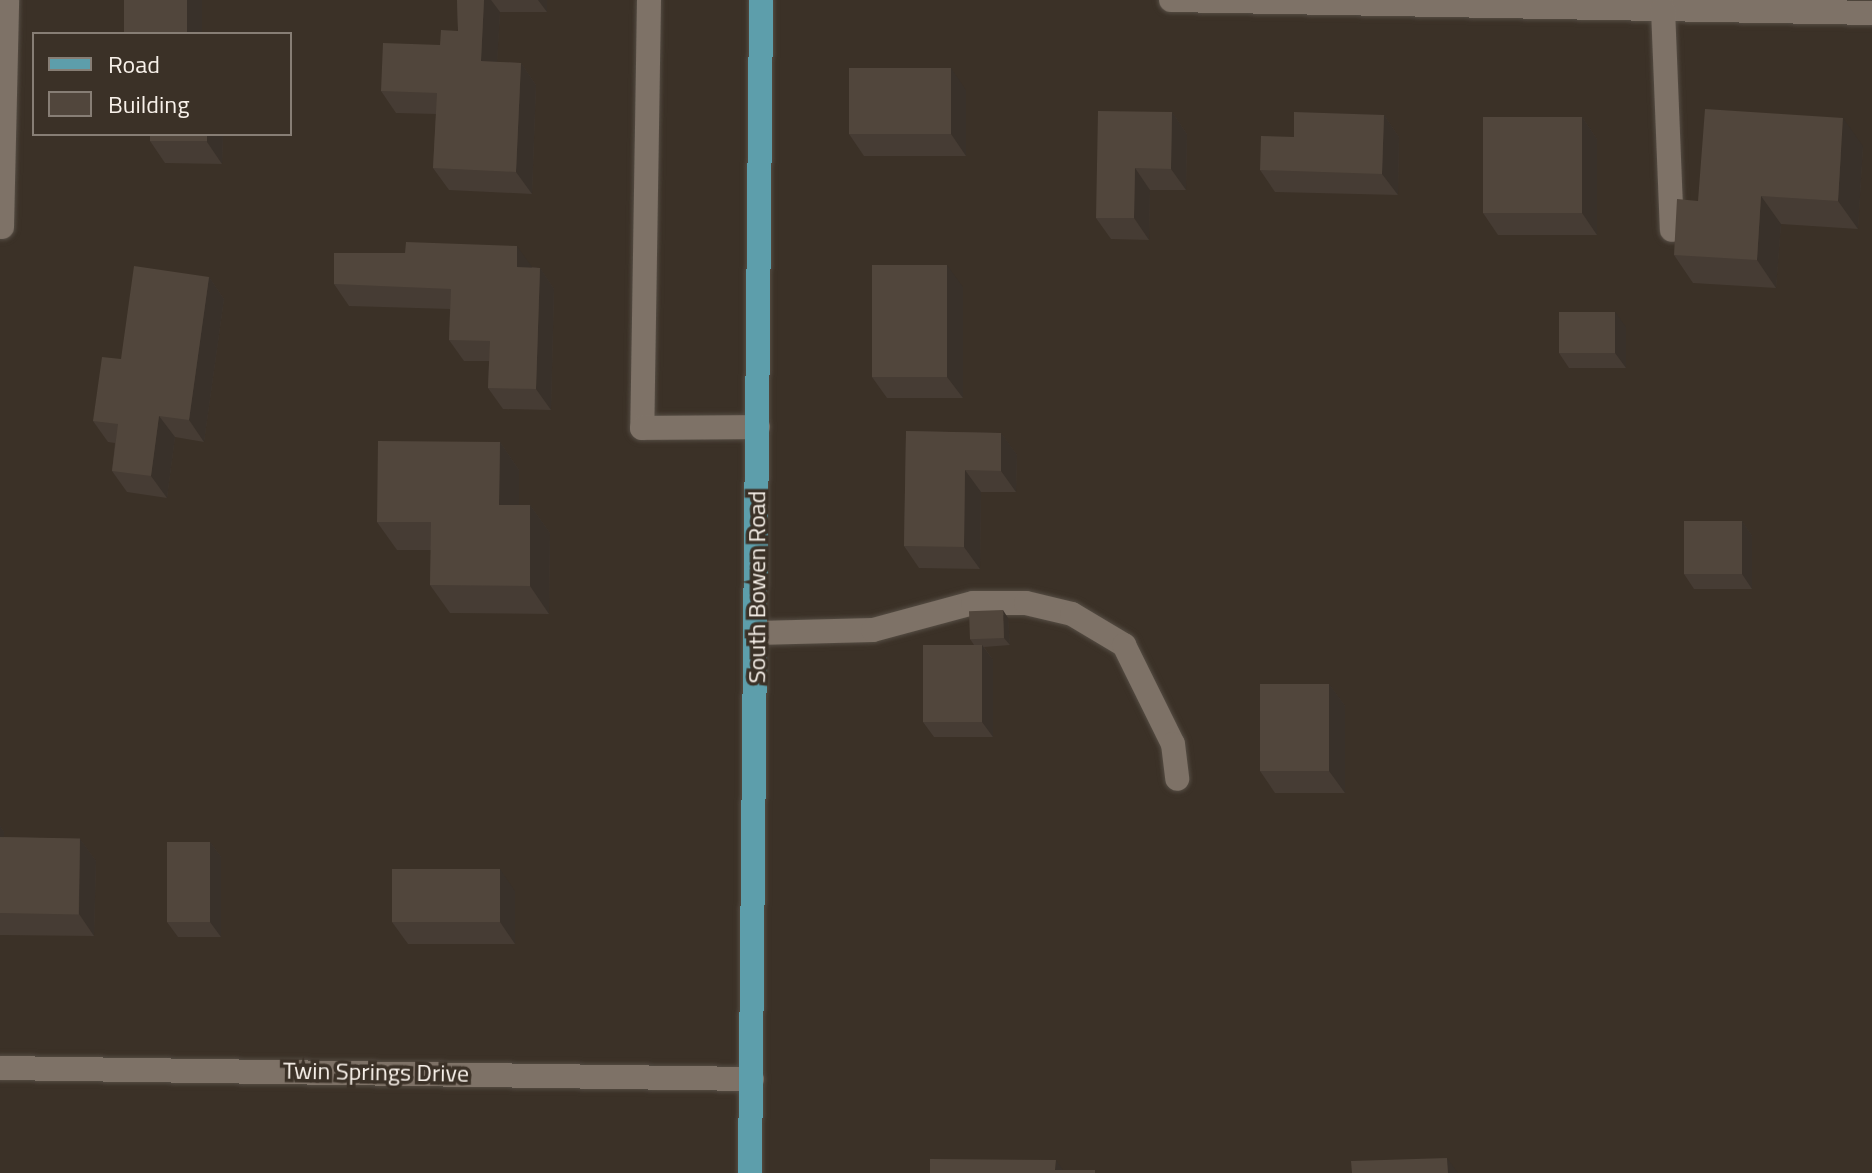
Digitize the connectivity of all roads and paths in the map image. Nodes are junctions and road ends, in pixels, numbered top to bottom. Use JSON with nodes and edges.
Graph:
{"nodes":[{"id":1,"x":7,"y":0,"type":"edge"},
{"id":2,"x":649,"y":0,"type":"edge"},
{"id":3,"x":761,"y":0,"type":"edge"},
{"id":4,"x":1171,"y":0,"type":"edge"},
{"id":5,"x":1663,"y":9,"type":"junction"},
{"id":6,"x":1872,"y":13,"type":"edge"},
{"id":7,"x":2,"y":227,"type":"dead end"},
{"id":8,"x":1672,"y":230,"type":"edge"},
{"id":9,"x":758,"y":427,"type":"junction"},
{"id":10,"x":757,"y":633,"type":"junction"},
{"id":11,"x":1177,"y":779,"type":"dead end"},
{"id":12,"x":0,"y":1068,"type":"edge"},
{"id":13,"x":752,"y":1079,"type":"junction"},
{"id":14,"x":750,"y":1173,"type":"edge"}],
"edges":[{"from":1,"to":7,"type":"street"},
{"from":2,"to":9,"type":"street"},
{"from":3,"to":9,"type":"main road","name":"South Bowen Road"},
{"from":4,"to":5,"type":"street"},
{"from":5,"to":6,"type":"street"},
{"from":5,"to":8,"type":"street"},
{"from":9,"to":10,"type":"main road","name":"South Bowen Road"},
{"from":10,"to":11,"type":"street"},
{"from":10,"to":13,"type":"main road","name":"South Bowen Road"},
{"from":12,"to":13,"type":"street","name":"Twin Springs Drive"},
{"from":13,"to":14,"type":"main road","name":"South Bowen Road"}]}
